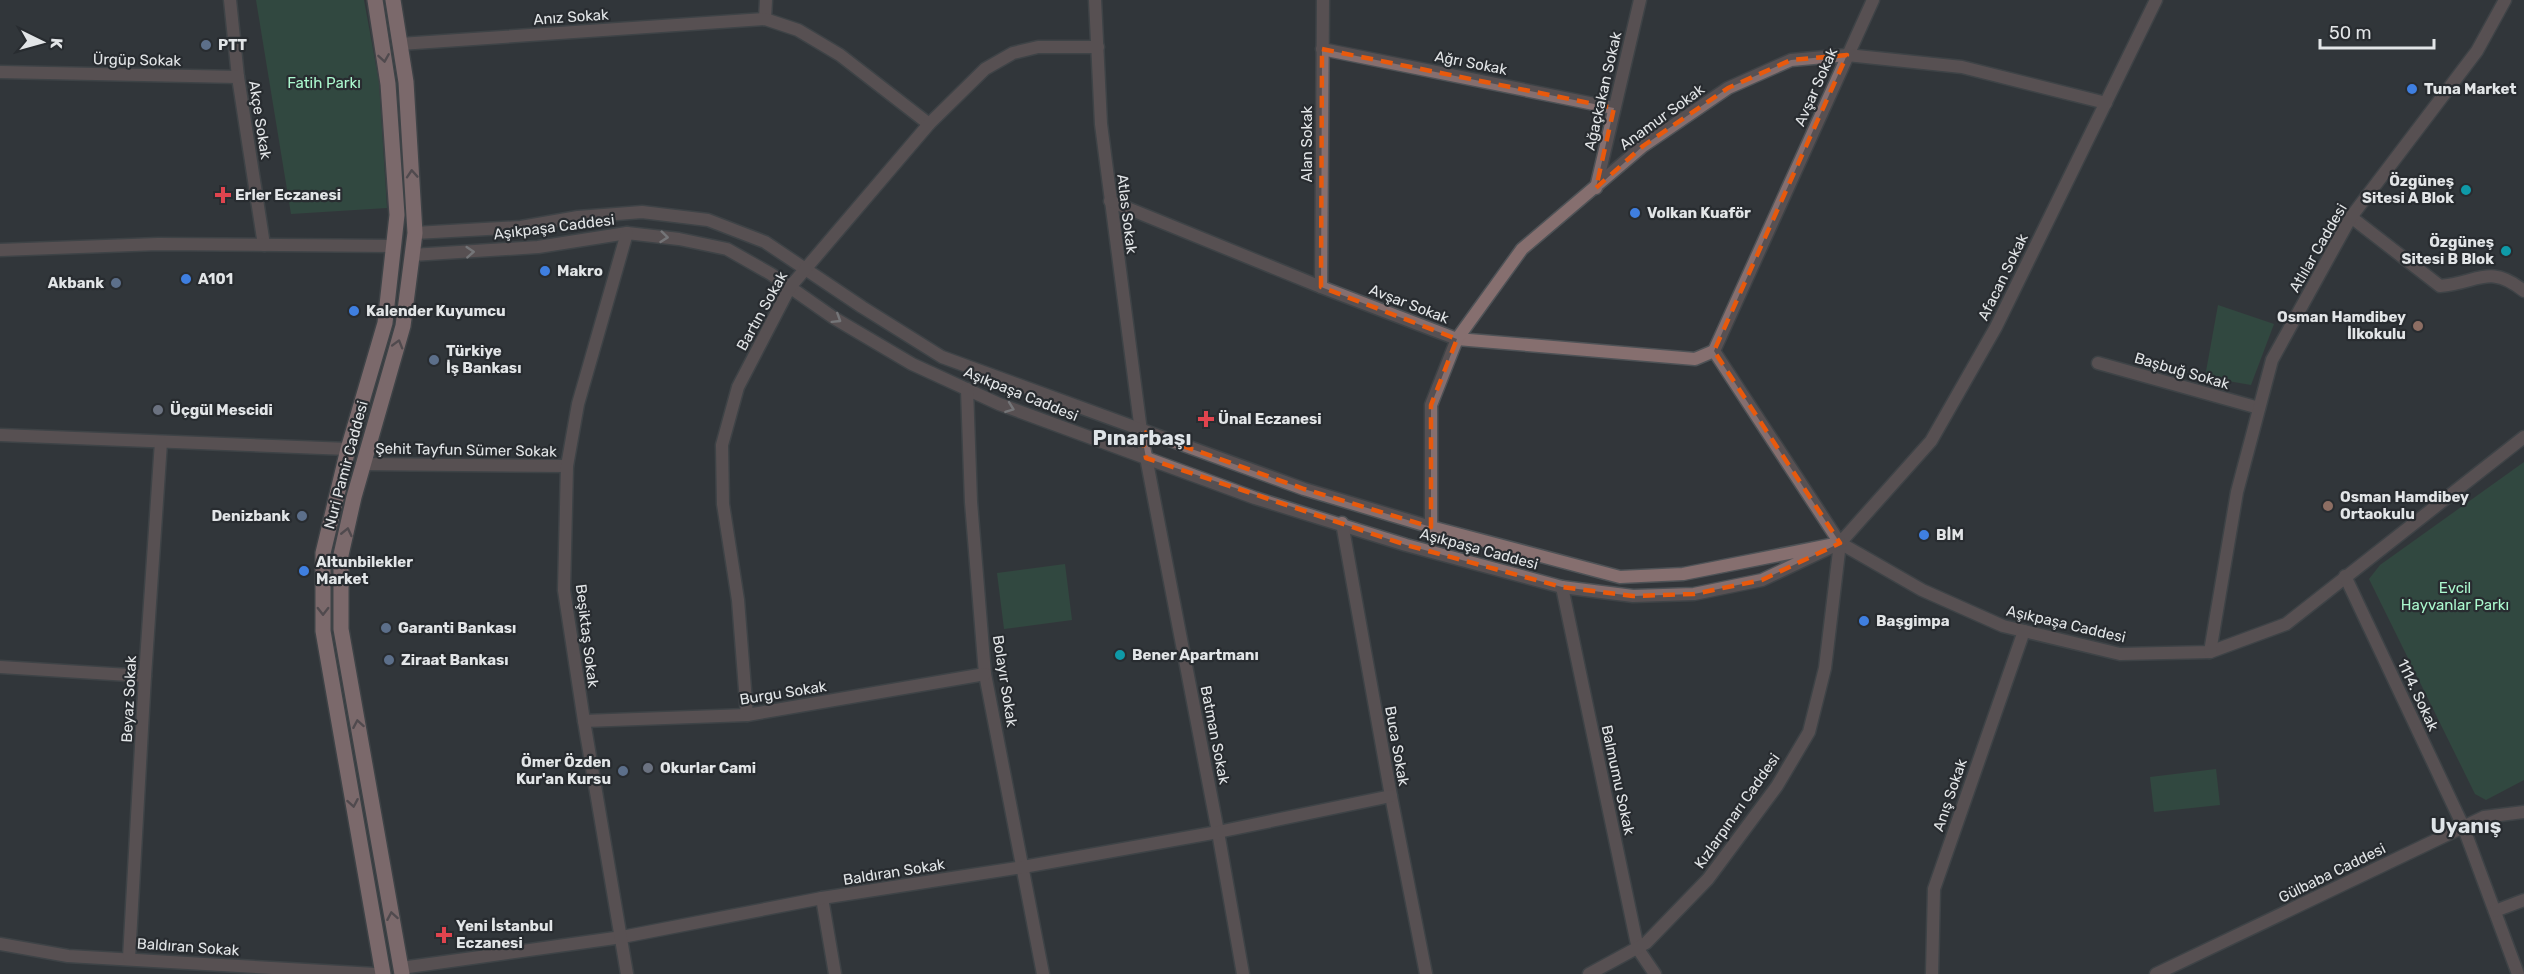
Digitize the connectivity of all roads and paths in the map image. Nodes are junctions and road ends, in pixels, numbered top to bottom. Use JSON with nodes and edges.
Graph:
{"nodes":[{"id":1,"x":230,"y":0,"type":"edge"},
{"id":2,"x":375,"y":0,"type":"edge"},
{"id":3,"x":393,"y":0,"type":"edge"},
{"id":4,"x":766,"y":0,"type":"edge"},
{"id":5,"x":1095,"y":0,"type":"edge"},
{"id":6,"x":1323,"y":0,"type":"edge"},
{"id":7,"x":1640,"y":0,"type":"edge"},
{"id":8,"x":1873,"y":0,"type":"edge"},
{"id":9,"x":2156,"y":0,"type":"edge"},
{"id":10,"x":2505,"y":0,"type":"edge"},
{"id":11,"x":765,"y":19,"type":"junction"},
{"id":12,"x":400,"y":44,"type":"junction"},
{"id":13,"x":1098,"y":46,"type":"junction"},
{"id":14,"x":1322,"y":49,"type":"junction"},
{"id":15,"x":1847,"y":55,"type":"junction"},
{"id":16,"x":0,"y":72,"type":"edge"},
{"id":17,"x":238,"y":77,"type":"junction"},
{"id":18,"x":2106,"y":102,"type":"junction"},
{"id":19,"x":1614,"y":108,"type":"junction"},
{"id":20,"x":929,"y":124,"type":"junction"},
{"id":21,"x":1596,"y":188,"type":"junction"},
{"id":22,"x":1110,"y":201,"type":"junction"},
{"id":23,"x":2351,"y":217,"type":"junction"},
{"id":24,"x":415,"y":233,"type":"junction"},
{"id":25,"x":627,"y":233,"type":"junction"},
{"id":26,"x":264,"y":245,"type":"junction"},
{"id":27,"x":394,"y":246,"type":"junction"},
{"id":28,"x":0,"y":250,"type":"edge"},
{"id":29,"x":412,"y":255,"type":"junction"},
{"id":30,"x":805,"y":269,"type":"junction"},
{"id":31,"x":790,"y":287,"type":"junction"},
{"id":32,"x":1321,"y":287,"type":"junction"},
{"id":33,"x":2524,"y":291,"type":"edge"},
{"id":34,"x":1457,"y":339,"type":"junction"},
{"id":35,"x":1714,"y":351,"type":"junction"},
{"id":36,"x":2098,"y":363,"type":"dead end"},
{"id":37,"x":967,"y":390,"type":"junction"},
{"id":38,"x":2259,"y":408,"type":"junction"},
{"id":39,"x":1141,"y":431,"type":"junction"},
{"id":40,"x":0,"y":435,"type":"edge"},
{"id":41,"x":2524,"y":437,"type":"edge"},
{"id":42,"x":161,"y":442,"type":"junction"},
{"id":43,"x":348,"y":449,"type":"junction"},
{"id":44,"x":1146,"y":458,"type":"junction"},
{"id":45,"x":364,"y":464,"type":"junction"},
{"id":46,"x":567,"y":466,"type":"junction"},
{"id":47,"x":1342,"y":523,"type":"junction"},
{"id":48,"x":1431,"y":527,"type":"junction"},
{"id":49,"x":1840,"y":543,"type":"junction"},
{"id":50,"x":2345,"y":576,"type":"junction"},
{"id":51,"x":1562,"y":587,"type":"junction"},
{"id":52,"x":2024,"y":631,"type":"junction"},
{"id":53,"x":2211,"y":652,"type":"junction"},
{"id":54,"x":0,"y":667,"type":"edge"},
{"id":55,"x":985,"y":674,"type":"junction"},
{"id":56,"x":145,"y":676,"type":"junction"},
{"id":57,"x":747,"y":715,"type":"junction"},
{"id":58,"x":584,"y":722,"type":"junction"},
{"id":59,"x":1391,"y":796,"type":"junction"},
{"id":60,"x":2524,"y":812,"type":"edge"},
{"id":61,"x":2463,"y":826,"type":"junction"},
{"id":62,"x":1218,"y":832,"type":"junction"},
{"id":63,"x":1023,"y":867,"type":"junction"},
{"id":64,"x":822,"y":898,"type":"junction"},
{"id":65,"x":2524,"y":900,"type":"edge"},
{"id":66,"x":2495,"y":911,"type":"junction"},
{"id":67,"x":622,"y":937,"type":"junction"},
{"id":68,"x":0,"y":944,"type":"edge"},
{"id":69,"x":1638,"y":949,"type":"junction"},
{"id":70,"x":129,"y":958,"type":"junction"},
{"id":71,"x":402,"y":971,"type":"edge"},
{"id":72,"x":375,"y":974,"type":"edge"},
{"id":73,"x":383,"y":974,"type":"edge"},
{"id":74,"x":627,"y":974,"type":"edge"},
{"id":75,"x":836,"y":974,"type":"edge"},
{"id":76,"x":1043,"y":974,"type":"edge"},
{"id":77,"x":1243,"y":974,"type":"edge"},
{"id":78,"x":1426,"y":974,"type":"edge"},
{"id":79,"x":1589,"y":974,"type":"edge"},
{"id":80,"x":1655,"y":974,"type":"edge"},
{"id":81,"x":1932,"y":974,"type":"edge"},
{"id":82,"x":2156,"y":974,"type":"edge"},
{"id":83,"x":2518,"y":974,"type":"edge"}],
"edges":[{"from":1,"to":17,"type":"street","name":"Akçe Sokak"},
{"from":2,"to":27,"type":"main road","name":"Nuri Pamir Caddesi","one_way":true},
{"from":3,"to":12,"type":"main road","name":"Nuri Pamir Caddesi"},
{"from":4,"to":11,"type":"street"},
{"from":5,"to":13,"type":"street","name":"Atlas Sokak"},
{"from":6,"to":14,"type":"street","name":"Alan Sokak"},
{"from":7,"to":19,"type":"street","name":"Ağaçkakan Sokak"},
{"from":8,"to":15,"type":"street","name":"Avşar Sokak"},
{"from":9,"to":18,"type":"street","name":"Afacan Sokak"},
{"from":10,"to":23,"type":"street","name":"Atlılar Caddesi"},
{"from":11,"to":12,"type":"street","name":"Anız Sokak"},
{"from":11,"to":20,"type":"street","name":"Anız Sokak"},
{"from":24,"to":12,"type":"main road","name":"Nuri Pamir Caddesi","one_way":true},
{"from":13,"to":20,"type":"street","name":"Bartın Sokak"},
{"from":13,"to":22,"type":"street","name":"Atlas Sokak"},
{"from":14,"to":19,"type":"street","name":"Ağrı Sokak"},
{"from":14,"to":32,"type":"street","name":"Alan Sokak"},
{"from":15,"to":18,"type":"street","name":"Anamur Sokak"},
{"from":15,"to":21,"type":"street","name":"Anamur Sokak"},
{"from":15,"to":35,"type":"street","name":"Avşar Sokak"},
{"from":16,"to":17,"type":"street","name":"Ürgüp Sokak"},
{"from":17,"to":26,"type":"street","name":"Akçe Sokak"},
{"from":18,"to":49,"type":"street","name":"Afacan Sokak"},
{"from":19,"to":21,"type":"street","name":"Ağaçkakan Sokak"},
{"from":20,"to":30,"type":"street","name":"Bartın Sokak"},
{"from":21,"to":34,"type":"street","name":"Anamur Sokak"},
{"from":22,"to":32,"type":"street","name":"Avşar Sokak"},
{"from":22,"to":39,"type":"street","name":"Atlas Sokak"},
{"from":23,"to":33,"type":"street"},
{"from":23,"to":38,"type":"street","name":"Atlılar Caddesi"},
{"from":24,"to":27,"type":"main road"},
{"from":24,"to":29,"type":"main road","name":"Nuri Pamir Caddesi"},
{"from":24,"to":30,"type":"street","name":"Aşıkpaşa Caddesi"},
{"from":29,"to":25,"type":"street","name":"Aşıkpaşa Caddesi","one_way":true},
{"from":25,"to":31,"type":"street","name":"Aşıkpaşa Caddesi","one_way":true},
{"from":25,"to":46,"type":"street","name":"Beşiktaş Sokak"},
{"from":26,"to":27,"type":"street"},
{"from":26,"to":28,"type":"street"},
{"from":27,"to":29,"type":"main road"},
{"from":27,"to":43,"type":"main road","name":"Nuri Pamir Caddesi"},
{"from":45,"to":29,"type":"main road","name":"Nuri Pamir Caddesi","one_way":true},
{"from":30,"to":31,"type":"street","name":"Bartın Sokak"},
{"from":30,"to":39,"type":"street","name":"Aşıkpaşa Caddesi"},
{"from":31,"to":37,"type":"street","name":"Aşıkpaşa Caddesi","one_way":true},
{"from":31,"to":57,"type":"street","name":"Bartın Sokak"},
{"from":32,"to":34,"type":"street","name":"Avşar Sokak"},
{"from":34,"to":35,"type":"street","name":"Avşar Sokak"},
{"from":34,"to":48,"type":"street","name":"Anamur Sokak"},
{"from":35,"to":49,"type":"street"},
{"from":36,"to":38,"type":"street","name":"Başbuğ Sokak"},
{"from":37,"to":44,"type":"street","name":"Aşıkpaşa Caddesi","one_way":true},
{"from":37,"to":55,"type":"street","name":"Bolayır Sokak"},
{"from":38,"to":53,"type":"street","name":"Atlılar Caddesi"},
{"from":39,"to":44,"type":"street","name":"Batman Sokak"},
{"from":39,"to":48,"type":"street","name":"Aşıkpaşa Caddesi"},
{"from":40,"to":42,"type":"street"},
{"from":41,"to":50,"type":"street","name":"Aşıkpaşa Caddesi"},
{"from":42,"to":43,"type":"street"},
{"from":42,"to":56,"type":"street","name":"Beyaz Sokak"},
{"from":43,"to":73,"type":"main road","name":"Nuri Pamir Caddesi","one_way":true},
{"from":44,"to":47,"type":"street","name":"Aşıkpaşa Caddesi"},
{"from":44,"to":62,"type":"street","name":"Batman Sokak"},
{"from":45,"to":46,"type":"street","name":"Şehit Tayfun Sümer Sokak"},
{"from":71,"to":45,"type":"main road","name":"Nuri Pamir Caddesi","one_way":true},
{"from":46,"to":58,"type":"street","name":"Beşiktaş Sokak"},
{"from":47,"to":51,"type":"street","name":"Aşıkpaşa Caddesi"},
{"from":47,"to":59,"type":"street","name":"Buca Sokak"},
{"from":48,"to":49,"type":"street","name":"Aşıkpaşa Caddesi"},
{"from":49,"to":51,"type":"street","name":"Aşıkpaşa Caddesi"},
{"from":49,"to":52,"type":"street","name":"Aşıkpaşa Caddesi"},
{"from":49,"to":69,"type":"street","name":"Kızlarpınarı Caddesi"},
{"from":50,"to":53,"type":"street","name":"Aşıkpaşa Caddesi"},
{"from":50,"to":61,"type":"street","name":"1114. Sokak"},
{"from":51,"to":69,"type":"street","name":"Balmumu Sokak"},
{"from":52,"to":53,"type":"street","name":"Aşıkpaşa Caddesi"},
{"from":52,"to":81,"type":"street","name":"Anış Sokak"},
{"from":54,"to":56,"type":"street"},
{"from":55,"to":57,"type":"street","name":"Burgu Sokak"},
{"from":55,"to":63,"type":"street","name":"Bolayır Sokak"},
{"from":56,"to":70,"type":"street","name":"Beyaz Sokak"},
{"from":57,"to":58,"type":"street","name":"Burgu Sokak"},
{"from":58,"to":67,"type":"street","name":"Beşiktaş Sokak"},
{"from":59,"to":62,"type":"street","name":"Baldıran Sokak"},
{"from":59,"to":78,"type":"street","name":"Buca Sokak"},
{"from":60,"to":61,"type":"street","name":"Gülbaba Caddesi"},
{"from":61,"to":66,"type":"street","name":"1114. Sokak"},
{"from":61,"to":82,"type":"street","name":"Gülbaba Caddesi"},
{"from":62,"to":63,"type":"street","name":"Baldıran Sokak"},
{"from":62,"to":77,"type":"street","name":"Batman Sokak"},
{"from":63,"to":64,"type":"street","name":"Baldıran Sokak"},
{"from":63,"to":76,"type":"street","name":"Bolayır Sokak"},
{"from":64,"to":67,"type":"street","name":"Baldıran Sokak"},
{"from":64,"to":75,"type":"street"},
{"from":65,"to":66,"type":"street"},
{"from":66,"to":83,"type":"street","name":"1114. Sokak"},
{"from":67,"to":71,"type":"street","name":"Baldıran Sokak"},
{"from":67,"to":74,"type":"street","name":"Beşiktaş Sokak"},
{"from":68,"to":70,"type":"street","name":"Baldıran Sokak"},
{"from":69,"to":79,"type":"street","name":"Kızlarpınarı Caddesi"},
{"from":69,"to":80,"type":"street","name":"Balmumu Sokak"},
{"from":70,"to":72,"type":"street","name":"Baldıran Sokak"}]}
